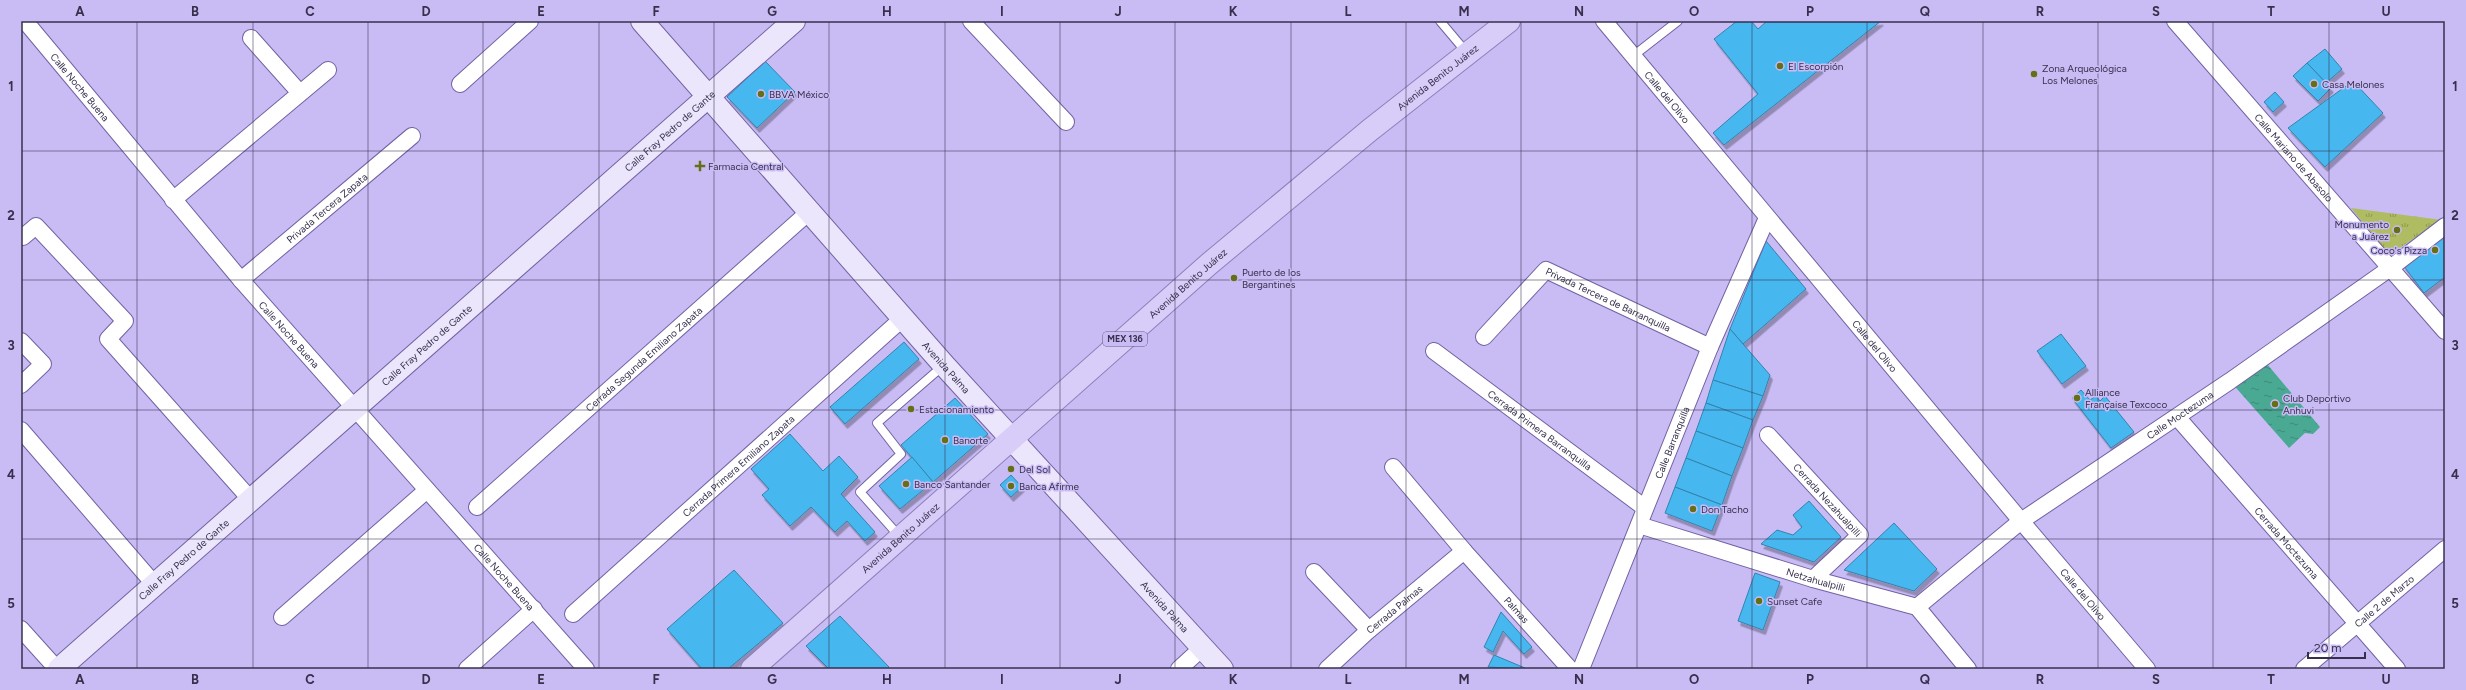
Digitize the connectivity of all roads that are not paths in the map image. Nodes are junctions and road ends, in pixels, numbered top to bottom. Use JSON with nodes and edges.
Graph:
{"nodes":[{"id":1,"x":25,"y":21,"type":"edge"},
{"id":2,"x":530,"y":21,"type":"edge"},
{"id":3,"x":642,"y":21,"type":"edge"},
{"id":4,"x":794,"y":21,"type":"edge"},
{"id":5,"x":970,"y":21,"type":"edge"},
{"id":6,"x":1440,"y":21,"type":"edge"},
{"id":7,"x":1509,"y":21,"type":"edge"},
{"id":8,"x":1604,"y":21,"type":"edge"},
{"id":9,"x":1678,"y":21,"type":"edge"},
{"id":10,"x":2175,"y":21,"type":"edge"},
{"id":11,"x":251,"y":38,"type":"dead end"},
{"id":12,"x":1467,"y":54,"type":"junction"},
{"id":13,"x":1633,"y":56,"type":"junction"},
{"id":14,"x":328,"y":70,"type":"dead end"},
{"id":15,"x":460,"y":84,"type":"dead end"},
{"id":16,"x":300,"y":93,"type":"junction"},
{"id":17,"x":709,"y":97,"type":"junction"},
{"id":18,"x":1066,"y":122,"type":"dead end"},
{"id":19,"x":412,"y":136,"type":"dead end"},
{"id":20,"x":174,"y":200,"type":"junction"},
{"id":21,"x":810,"y":211,"type":"junction"},
{"id":22,"x":1767,"y":218,"type":"junction"},
{"id":23,"x":2445,"y":226,"type":"edge"},
{"id":24,"x":21,"y":235,"type":"edge"},
{"id":25,"x":2389,"y":269,"type":"junction"},
{"id":26,"x":241,"y":280,"type":"junction"},
{"id":27,"x":903,"y":318,"type":"junction"},
{"id":28,"x":2445,"y":331,"type":"edge"},
{"id":29,"x":1484,"y":337,"type":"dead end"},
{"id":30,"x":21,"y":341,"type":"edge"},
{"id":31,"x":1710,"y":347,"type":"junction"},
{"id":32,"x":1434,"y":351,"type":"dead end"},
{"id":33,"x":944,"y":365,"type":"junction"},
{"id":34,"x":21,"y":386,"type":"edge"},
{"id":35,"x":354,"y":409,"type":"junction"},
{"id":36,"x":2177,"y":416,"type":"junction"},
{"id":37,"x":21,"y":430,"type":"edge"},
{"id":38,"x":1768,"y":435,"type":"dead end"},
{"id":39,"x":1012,"y":439,"type":"junction"},
{"id":40,"x":1393,"y":467,"type":"dead end"},
{"id":41,"x":427,"y":490,"type":"junction"},
{"id":42,"x":251,"y":500,"type":"junction"},
{"id":43,"x":477,"y":507,"type":"dead end"},
{"id":44,"x":1645,"y":508,"type":"junction"},
{"id":45,"x":2021,"y":521,"type":"junction"},
{"id":46,"x":1639,"y":525,"type":"junction"},
{"id":47,"x":900,"y":537,"type":"junction"},
{"id":48,"x":2445,"y":549,"type":"edge"},
{"id":49,"x":1464,"y":551,"type":"junction"},
{"id":50,"x":1314,"y":572,"type":"dead end"},
{"id":51,"x":1813,"y":579,"type":"junction"},
{"id":52,"x":155,"y":585,"type":"junction"},
{"id":53,"x":1917,"y":607,"type":"junction"},
{"id":54,"x":534,"y":609,"type":"junction"},
{"id":55,"x":573,"y":614,"type":"dead end"},
{"id":56,"x":282,"y":617,"type":"dead end"},
{"id":57,"x":2357,"y":623,"type":"junction"},
{"id":58,"x":21,"y":629,"type":"edge"},
{"id":59,"x":1369,"y":630,"type":"junction"},
{"id":60,"x":1202,"y":648,"type":"junction"},
{"id":61,"x":58,"y":669,"type":"edge"},
{"id":62,"x":467,"y":669,"type":"edge"},
{"id":63,"x":586,"y":669,"type":"edge"},
{"id":64,"x":752,"y":669,"type":"edge"},
{"id":65,"x":1179,"y":669,"type":"edge"},
{"id":66,"x":1222,"y":669,"type":"edge"},
{"id":67,"x":1327,"y":669,"type":"edge"},
{"id":68,"x":1570,"y":669,"type":"edge"},
{"id":69,"x":1581,"y":669,"type":"edge"},
{"id":70,"x":1968,"y":669,"type":"edge"},
{"id":71,"x":2147,"y":669,"type":"edge"},
{"id":72,"x":2304,"y":669,"type":"edge"},
{"id":73,"x":2397,"y":669,"type":"edge"}],
"edges":[{"from":1,"to":20,"type":"street","name":"Calle Noche Buena"},
{"from":2,"to":15,"type":"street"},
{"from":3,"to":17,"type":"main road","name":"Avenida Palma"},
{"from":4,"to":17,"type":"main road","name":"Calle Fray Pedro de Gante"},
{"from":5,"to":18,"type":"street"},
{"from":6,"to":12,"type":"lane"},
{"from":7,"to":12,"type":"main road","name":"Avenida Benito Juárez","number":"MEX 136"},
{"from":8,"to":13,"type":"street","name":"Calle del Olivo"},
{"from":9,"to":13,"type":"lane"},
{"from":10,"to":25,"type":"street","name":"Calle Mariano de Abasolo"},
{"from":11,"to":16,"type":"street"},
{"from":12,"to":39,"type":"main road","name":"Avenida Benito Juárez","number":"MEX 136"},
{"from":13,"to":22,"type":"street","name":"Calle del Olivo"},
{"from":14,"to":16,"type":"street"},
{"from":16,"to":20,"type":"street"},
{"from":17,"to":21,"type":"main road","name":"Avenida Palma"},
{"from":17,"to":35,"type":"main road","name":"Calle Fray Pedro de Gante"},
{"from":19,"to":26,"type":"street","name":"Privada Tercera Zapata"},
{"from":20,"to":26,"type":"street","name":"Calle Noche Buena"},
{"from":21,"to":27,"type":"main road","name":"Avenida Palma"},
{"from":21,"to":43,"type":"street","name":"Cerrada Segunda Emiliano Zapata"},
{"from":22,"to":31,"type":"street","name":"Calle Barranquilla"},
{"from":22,"to":45,"type":"street","name":"Calle del Olivo"},
{"from":23,"to":25,"type":"street","name":"Calle Moctezuma"},
{"from":24,"to":42,"type":"street"},
{"from":25,"to":28,"type":"street","name":"Calle Mariano de Abasolo"},
{"from":25,"to":36,"type":"street","name":"Calle Moctezuma"},
{"from":26,"to":35,"type":"street","name":"Calle Noche Buena"},
{"from":27,"to":33,"type":"main road","name":"Avenida Palma"},
{"from":27,"to":55,"type":"street","name":"Cerrada Primera Emiliano Zapata"},
{"from":29,"to":31,"type":"street","name":"Privada Tercera de Barranquilla"},
{"from":30,"to":34,"type":"street"},
{"from":31,"to":44,"type":"street","name":"Calle Barranquilla"},
{"from":32,"to":44,"type":"street","name":"Cerrada Primera Barranquilla"},
{"from":33,"to":39,"type":"main road","name":"Avenida Palma"},
{"from":33,"to":47,"type":"lane"},
{"from":35,"to":41,"type":"street","name":"Calle Noche Buena"},
{"from":35,"to":42,"type":"main road","name":"Calle Fray Pedro de Gante"},
{"from":36,"to":45,"type":"street","name":"Calle Moctezuma"},
{"from":36,"to":57,"type":"street","name":"Cerrada Moctezuma"},
{"from":37,"to":52,"type":"street"},
{"from":38,"to":51,"type":"street","name":"Cerrada Nezahualpilli"},
{"from":39,"to":47,"type":"main road","name":"Avenida Benito Juárez","number":"MEX 136"},
{"from":39,"to":60,"type":"main road","name":"Avenida Palma"},
{"from":40,"to":49,"type":"street","name":"Palmas"},
{"from":41,"to":54,"type":"street","name":"Calle Noche Buena"},
{"from":41,"to":56,"type":"street"},
{"from":42,"to":52,"type":"main road","name":"Calle Fray Pedro de Gante"},
{"from":44,"to":46,"type":"street","name":"Calle Barranquilla"},
{"from":45,"to":53,"type":"street","name":"Calle Moctezuma"},
{"from":45,"to":71,"type":"street","name":"Calle del Olivo"},
{"from":46,"to":51,"type":"street","name":"Netzahualpilli"},
{"from":46,"to":69,"type":"street","name":"Calle Barranquilla"},
{"from":47,"to":64,"type":"main road","name":"Avenida Benito Juárez","number":"MEX 136"},
{"from":48,"to":57,"type":"street","name":"Calle 2 de Marzo"},
{"from":49,"to":59,"type":"street","name":"Cerrada Palmas"},
{"from":49,"to":68,"type":"street","name":"Palmas"},
{"from":50,"to":59,"type":"street"},
{"from":51,"to":53,"type":"street","name":"Netzahualpilli"},
{"from":52,"to":61,"type":"main road","name":"Calle Fray Pedro de Gante"},
{"from":53,"to":70,"type":"street"},
{"from":54,"to":62,"type":"street"},
{"from":54,"to":63,"type":"street","name":"Calle Noche Buena"},
{"from":57,"to":72,"type":"street","name":"Calle 2 de Marzo"},
{"from":57,"to":73,"type":"street","name":"Cerrada Moctezuma"},
{"from":58,"to":61,"type":"street"},
{"from":59,"to":67,"type":"street","name":"Cerrada Palmas"},
{"from":60,"to":65,"type":"street"},
{"from":60,"to":66,"type":"main road","name":"Avenida Palma"}]}
